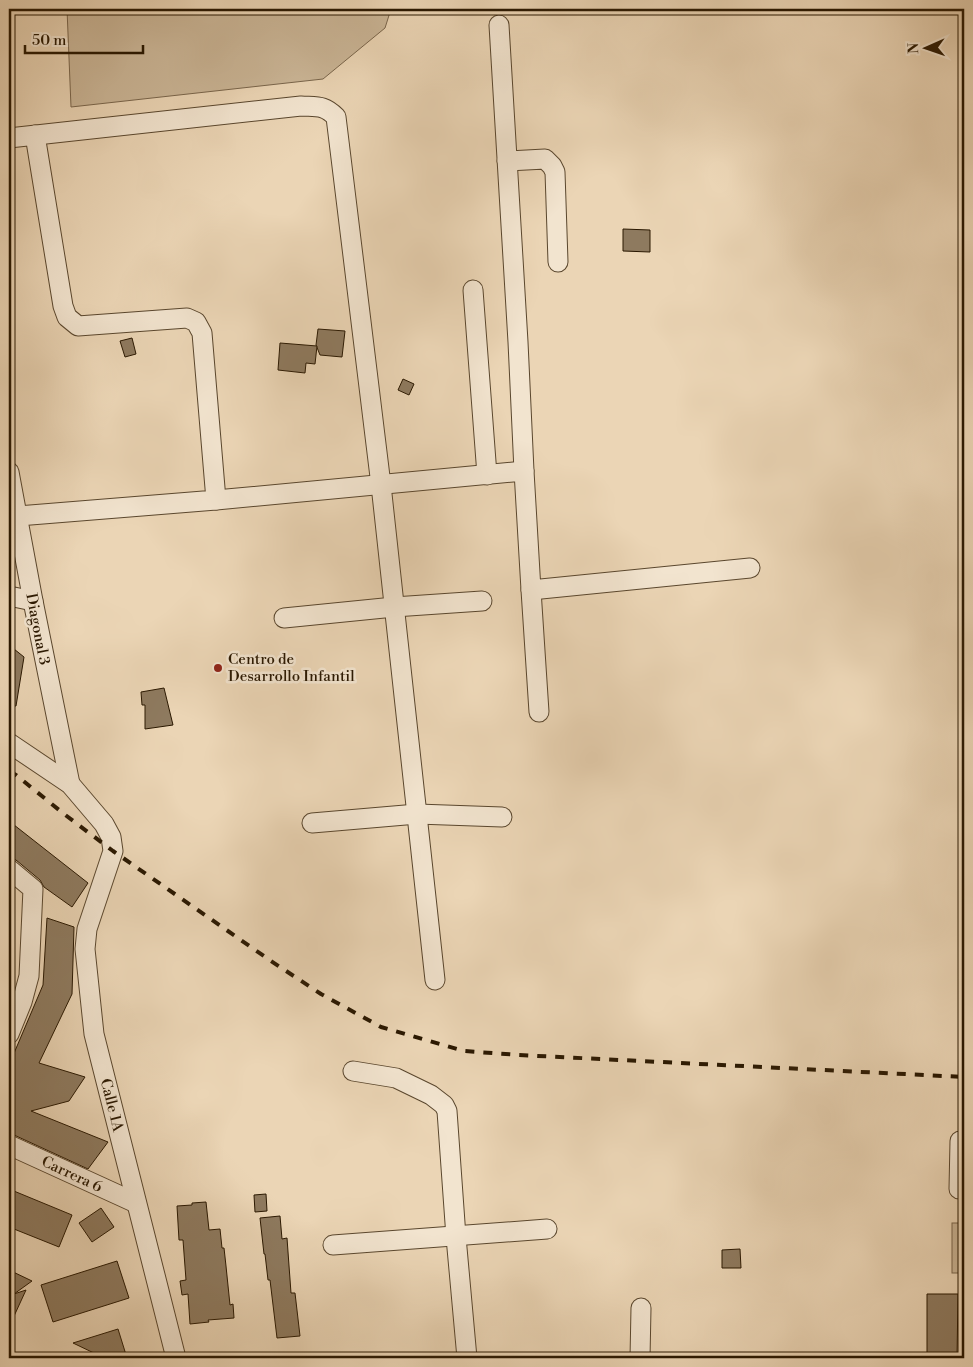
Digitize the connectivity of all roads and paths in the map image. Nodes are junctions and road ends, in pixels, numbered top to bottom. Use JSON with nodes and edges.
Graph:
{"nodes":[{"id":1,"x":499,"y":25,"type":"dead end"},
{"id":2,"x":35,"y":135,"type":"junction"},
{"id":3,"x":9,"y":138,"type":"edge"},
{"id":4,"x":507,"y":160,"type":"junction"},
{"id":5,"x":558,"y":262,"type":"dead end"},
{"id":6,"x":473,"y":290,"type":"dead end"},
{"id":7,"x":524,"y":471,"type":"junction"},
{"id":8,"x":9,"y":472,"type":"edge"},
{"id":9,"x":486,"y":475,"type":"junction"},
{"id":10,"x":380,"y":484,"type":"junction"},
{"id":11,"x":216,"y":500,"type":"junction"},
{"id":12,"x":15,"y":521,"type":"edge"},
{"id":13,"x":750,"y":568,"type":"dead end"},
{"id":14,"x":532,"y":590,"type":"junction"},
{"id":15,"x":9,"y":596,"type":"edge"},
{"id":16,"x":33,"y":601,"type":"junction"},
{"id":17,"x":482,"y":601,"type":"dead end"},
{"id":18,"x":394,"y":607,"type":"junction"},
{"id":19,"x":284,"y":618,"type":"dead end"},
{"id":20,"x":539,"y":712,"type":"dead end"},
{"id":21,"x":9,"y":743,"type":"edge"},
{"id":22,"x":70,"y":784,"type":"junction"},
{"id":23,"x":417,"y":814,"type":"junction"},
{"id":24,"x":502,"y":816,"type":"dead end"},
{"id":25,"x":312,"y":823,"type":"dead end"},
{"id":26,"x":9,"y":869,"type":"edge"},
{"id":27,"x":435,"y":980,"type":"dead end"},
{"id":28,"x":9,"y":1034,"type":"edge"},
{"id":29,"x":353,"y":1071,"type":"dead end"},
{"id":30,"x":962,"y":1141,"type":"edge"},
{"id":31,"x":9,"y":1145,"type":"edge"},
{"id":32,"x":959,"y":1189,"type":"dead end"},
{"id":33,"x":136,"y":1204,"type":"junction"},
{"id":34,"x":547,"y":1229,"type":"dead end"},
{"id":35,"x":456,"y":1237,"type":"junction"},
{"id":36,"x":333,"y":1246,"type":"dead end"},
{"id":37,"x":641,"y":1308,"type":"dead end"},
{"id":38,"x":176,"y":1358,"type":"edge"},
{"id":39,"x":467,"y":1358,"type":"edge"},
{"id":40,"x":640,"y":1358,"type":"edge"}],
"edges":[{"from":1,"to":4,"type":"street"},
{"from":2,"to":3,"type":"street"},
{"from":2,"to":10,"type":"street"},
{"from":2,"to":11,"type":"street"},
{"from":4,"to":5,"type":"street"},
{"from":4,"to":7,"type":"street"},
{"from":6,"to":9,"type":"street"},
{"from":7,"to":9,"type":"street"},
{"from":7,"to":14,"type":"street"},
{"from":8,"to":12,"type":"street","name":"Diagonal 3"},
{"from":9,"to":10,"type":"street"},
{"from":10,"to":11,"type":"street"},
{"from":10,"to":18,"type":"street"},
{"from":11,"to":12,"type":"street"},
{"from":12,"to":16,"type":"street","name":"Diagonal 3"},
{"from":13,"to":14,"type":"street"},
{"from":14,"to":20,"type":"street"},
{"from":15,"to":16,"type":"street"},
{"from":16,"to":22,"type":"street","name":"Diagonal 3"},
{"from":17,"to":18,"type":"street"},
{"from":18,"to":19,"type":"street"},
{"from":18,"to":23,"type":"street"},
{"from":21,"to":22,"type":"street"},
{"from":22,"to":33,"type":"street","name":"Calle 1A"},
{"from":23,"to":24,"type":"street"},
{"from":23,"to":25,"type":"street"},
{"from":23,"to":27,"type":"street"},
{"from":26,"to":28,"type":"street"},
{"from":29,"to":35,"type":"street"},
{"from":30,"to":32,"type":"street"},
{"from":31,"to":33,"type":"street","name":"Carrera 6"},
{"from":33,"to":38,"type":"street","name":"Calle 1A"},
{"from":34,"to":35,"type":"street"},
{"from":35,"to":36,"type":"street"},
{"from":35,"to":39,"type":"street"},
{"from":37,"to":40,"type":"street"}]}
